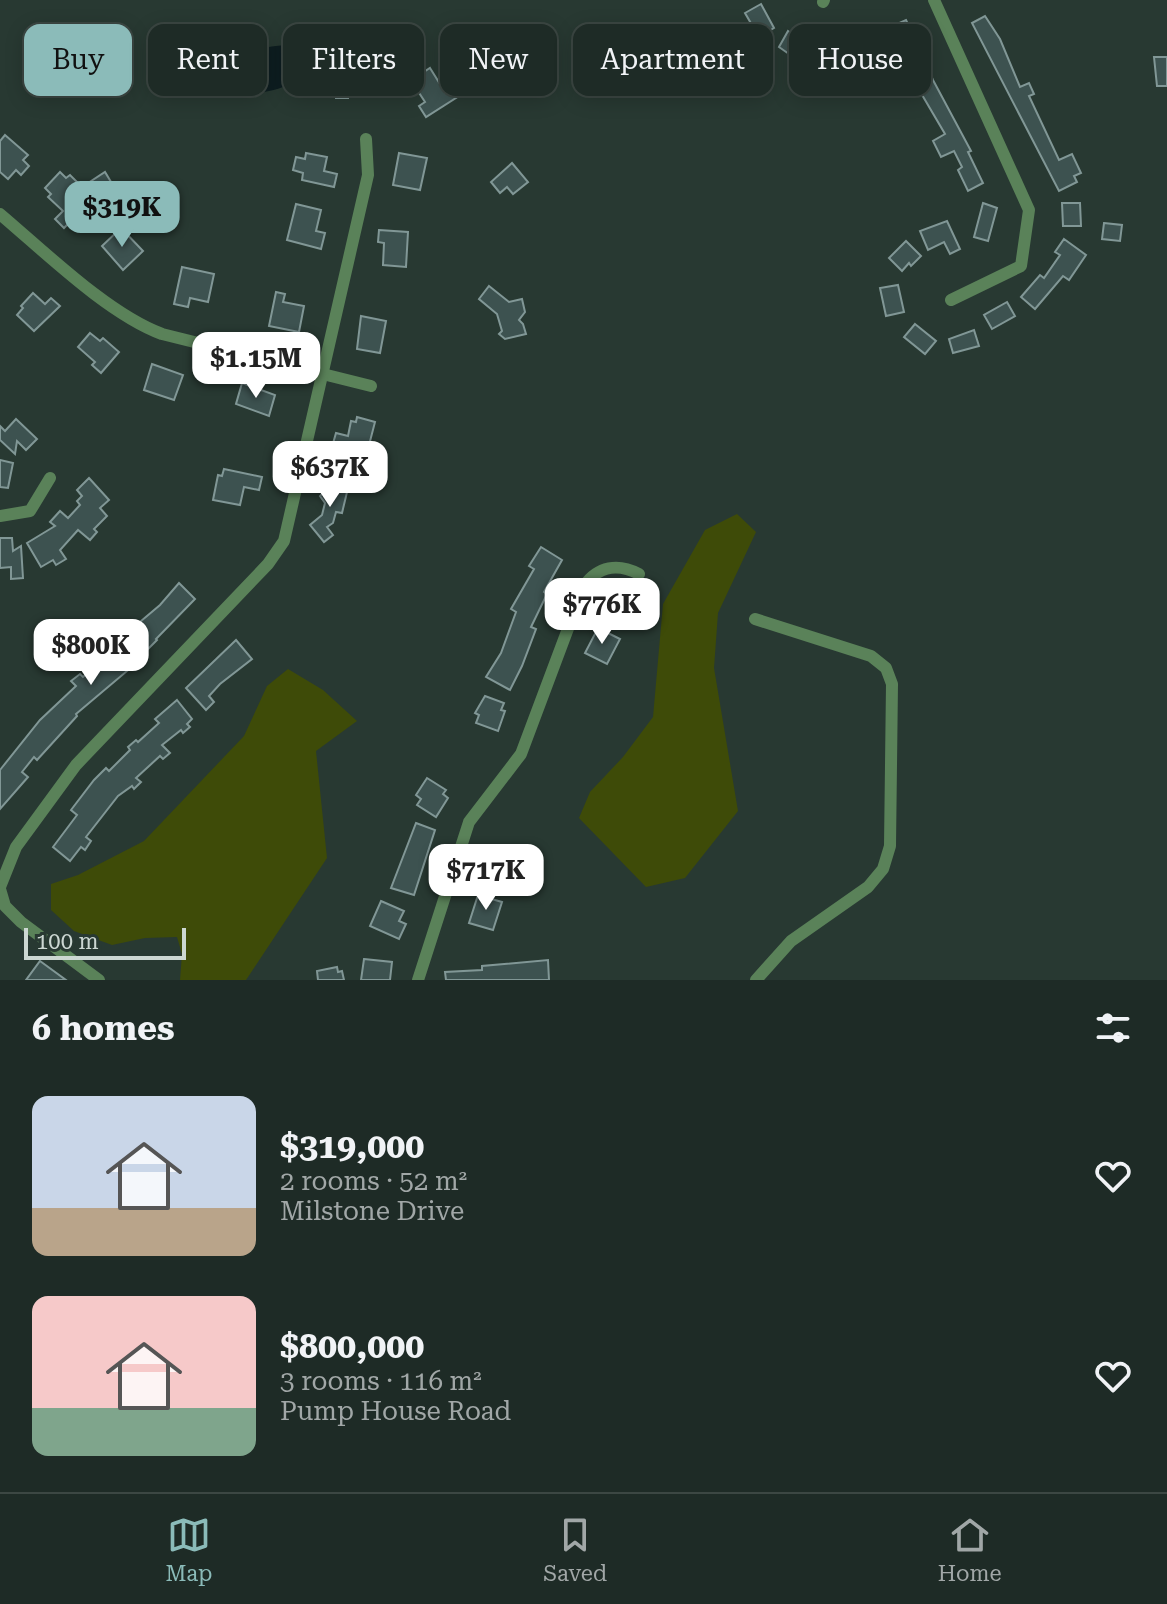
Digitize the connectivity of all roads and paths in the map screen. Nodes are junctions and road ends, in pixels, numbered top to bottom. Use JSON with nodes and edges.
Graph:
{"nodes":[{"id":1,"x":934,"y":0,"type":"edge"},
{"id":2,"x":366,"y":139,"type":"dead end"},
{"id":3,"x":0,"y":214,"type":"edge"},
{"id":4,"x":951,"y":300,"type":"dead end"},
{"id":5,"x":323,"y":374,"type":"junction"},
{"id":6,"x":371,"y":386,"type":"dead end"},
{"id":7,"x":50,"y":478,"type":"dead end"},
{"id":8,"x":0,"y":516,"type":"edge"},
{"id":9,"x":639,"y":574,"type":"dead end"},
{"id":10,"x":755,"y":619,"type":"dead end"},
{"id":11,"x":0,"y":888,"type":"edge"},
{"id":12,"x":99,"y":980,"type":"edge"},
{"id":13,"x":418,"y":980,"type":"edge"},
{"id":14,"x":756,"y":980,"type":"edge"}],
"edges":[{"from":1,"to":4,"type":"street"},
{"from":2,"to":5,"type":"street"},
{"from":3,"to":5,"type":"street"},
{"from":5,"to":6,"type":"street"},
{"from":5,"to":11,"type":"street"},
{"from":7,"to":8,"type":"street"},
{"from":9,"to":13,"type":"street"},
{"from":10,"to":14,"type":"street"},
{"from":11,"to":12,"type":"street"}]}
